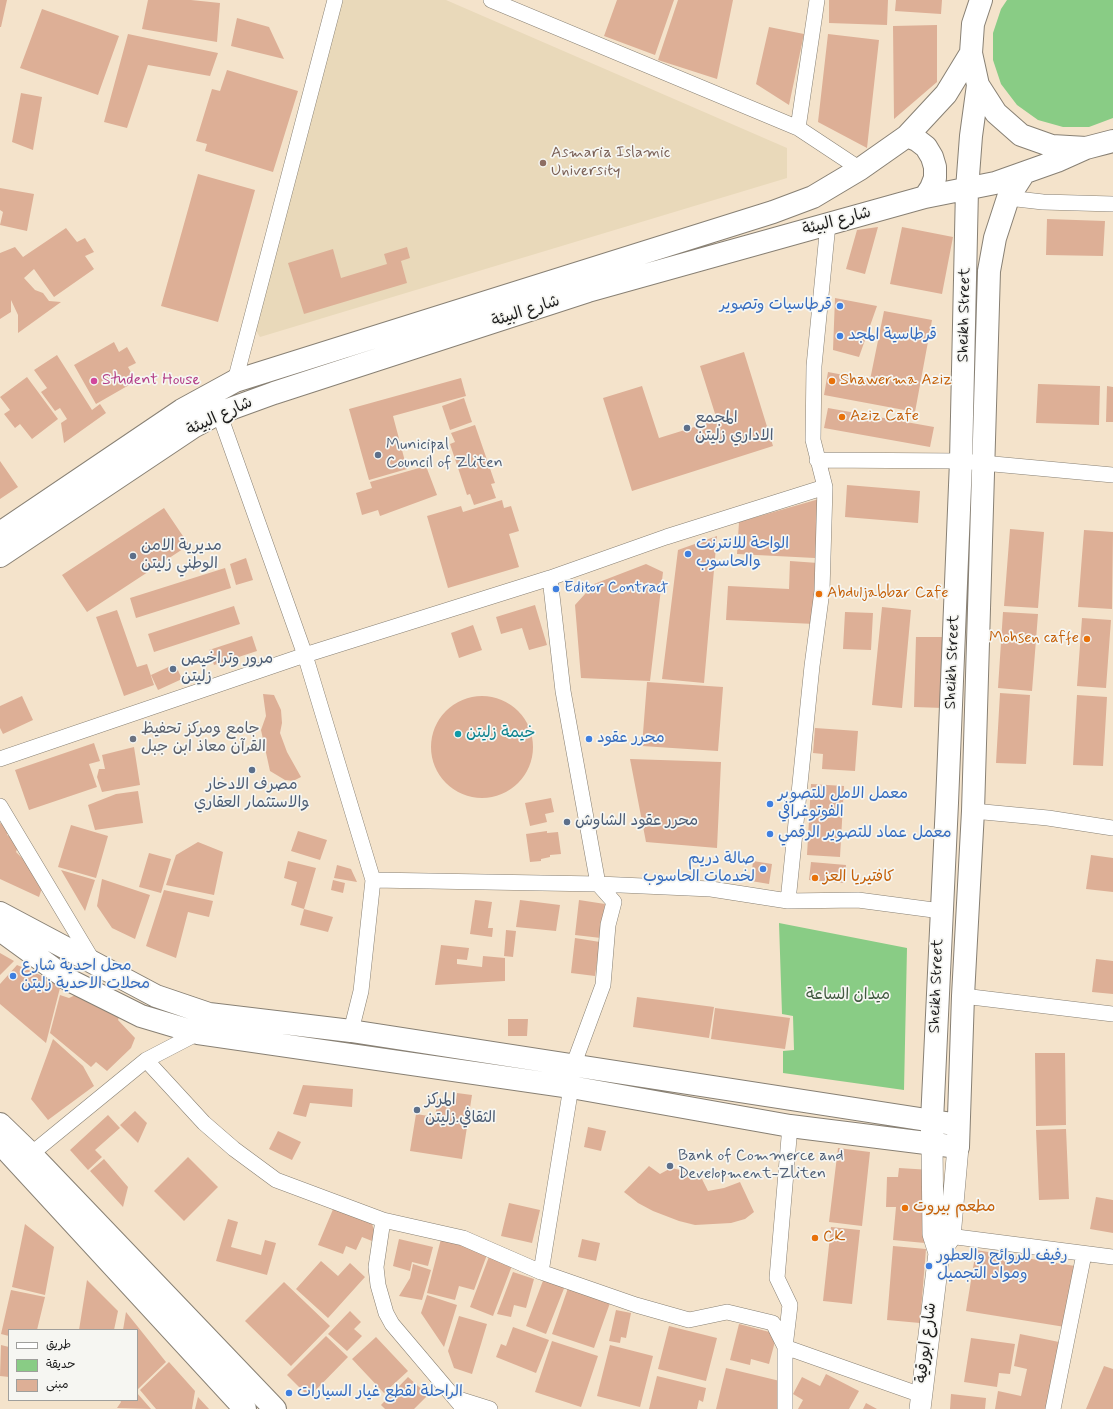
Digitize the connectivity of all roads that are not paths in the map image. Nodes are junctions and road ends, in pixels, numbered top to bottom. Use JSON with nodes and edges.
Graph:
{"nodes":[{"id":1,"x":335,"y":0,"type":"edge"},
{"id":2,"x":491,"y":0,"type":"edge"},
{"id":3,"x":817,"y":0,"type":"edge"},
{"id":4,"x":972,"y":0,"type":"edge"},
{"id":5,"x":981,"y":0,"type":"edge"},
{"id":6,"x":523,"y":6,"type":"edge"},
{"id":7,"x":973,"y":24,"type":"junction"},
{"id":8,"x":971,"y":53,"type":"junction"},
{"id":9,"x":978,"y":85,"type":"junction"},
{"id":10,"x":798,"y":128,"type":"junction"},
{"id":11,"x":907,"y":136,"type":"junction"},
{"id":12,"x":1112,"y":142,"type":"edge"},
{"id":13,"x":1086,"y":148,"type":"junction"},
{"id":14,"x":860,"y":169,"type":"junction"},
{"id":15,"x":1024,"y":173,"type":"junction"},
{"id":16,"x":967,"y":189,"type":"junction"},
{"id":17,"x":925,"y":197,"type":"junction"},
{"id":18,"x":1008,"y":198,"type":"junction"},
{"id":19,"x":1113,"y":204,"type":"edge"},
{"id":20,"x":828,"y":224,"type":"junction"},
{"id":21,"x":585,"y":282,"type":"junction"},
{"id":22,"x":235,"y":380,"type":"junction"},
{"id":23,"x":219,"y":413,"type":"junction"},
{"id":24,"x":817,"y":460,"type":"junction"},
{"id":25,"x":961,"y":461,"type":"junction"},
{"id":26,"x":984,"y":463,"type":"junction"},
{"id":27,"x":1113,"y":475,"type":"edge"},
{"id":28,"x":825,"y":487,"type":"junction"},
{"id":29,"x":0,"y":533,"type":"edge"},
{"id":30,"x":0,"y":556,"type":"edge"},
{"id":31,"x":550,"y":578,"type":"junction"},
{"id":32,"x":305,"y":655,"type":"junction"},
{"id":33,"x":0,"y":759,"type":"edge"},
{"id":34,"x":0,"y":806,"type":"edge"},
{"id":35,"x":974,"y":810,"type":"junction"},
{"id":36,"x":1113,"y":828,"type":"edge"},
{"id":37,"x":373,"y":880,"type":"junction"},
{"id":38,"x":598,"y":884,"type":"junction"},
{"id":39,"x":788,"y":901,"type":"junction"},
{"id":40,"x":941,"y":911,"type":"junction"},
{"id":41,"x":0,"y":913,"type":"edge"},
{"id":42,"x":0,"y":930,"type":"edge"},
{"id":43,"x":95,"y":964,"type":"junction"},
{"id":44,"x":963,"y":996,"type":"junction"},
{"id":45,"x":1113,"y":1014,"type":"edge"},
{"id":46,"x":351,"y":1031,"type":"junction"},
{"id":47,"x":198,"y":1033,"type":"junction"},
{"id":48,"x":146,"y":1060,"type":"junction"},
{"id":49,"x":573,"y":1066,"type":"junction"},
{"id":50,"x":571,"y":1087,"type":"junction"},
{"id":51,"x":932,"y":1121,"type":"junction"},
{"id":52,"x":0,"y":1124,"type":"edge"},
{"id":53,"x":959,"y":1124,"type":"junction"},
{"id":54,"x":790,"y":1126,"type":"junction"},
{"id":55,"x":0,"y":1143,"type":"edge"},
{"id":56,"x":932,"y":1144,"type":"junction"},
{"id":57,"x":958,"y":1148,"type":"junction"},
{"id":58,"x":31,"y":1154,"type":"junction"},
{"id":59,"x":383,"y":1220,"type":"junction"},
{"id":60,"x":941,"y":1241,"type":"junction"},
{"id":61,"x":1084,"y":1254,"type":"junction"},
{"id":62,"x":1113,"y":1257,"type":"edge"},
{"id":63,"x":541,"y":1272,"type":"junction"},
{"id":64,"x":786,"y":1347,"type":"junction"},
{"id":65,"x":920,"y":1402,"type":"edge"},
{"id":66,"x":459,"y":1404,"type":"edge"},
{"id":67,"x":245,"y":1409,"type":"edge"},
{"id":68,"x":275,"y":1409,"type":"edge"},
{"id":69,"x":490,"y":1409,"type":"edge"},
{"id":70,"x":785,"y":1409,"type":"edge"},
{"id":71,"x":1052,"y":1409,"type":"edge"}],
"edges":[{"from":1,"to":22,"type":"street"},
{"from":2,"to":6,"type":"street"},
{"from":3,"to":10,"type":"street"},
{"from":4,"to":7,"type":"main road"},
{"from":5,"to":7,"type":"main road"},
{"from":6,"to":10,"type":"street"},
{"from":7,"to":8,"type":"main road"},
{"from":8,"to":9,"type":"main road"},
{"from":8,"to":11,"type":"main road","name":"شارع البيئة"},
{"from":9,"to":13,"type":"main road"},
{"from":9,"to":16,"type":"main road","name":"Sheikh Street"},
{"from":10,"to":14,"type":"street"},
{"from":11,"to":14,"type":"main road","name":"شارع البيئة"},
{"from":11,"to":17,"type":"main road"},
{"from":12,"to":13,"type":"main road"},
{"from":13,"to":15,"type":"main road","name":"شارع البيئة"},
{"from":14,"to":21,"type":"main road","name":"شارع البيئة"},
{"from":15,"to":16,"type":"main road","name":"شارع البيئة"},
{"from":15,"to":18,"type":"main road","name":"Sheikh Street"},
{"from":16,"to":17,"type":"main road","name":"شارع البيئة"},
{"from":16,"to":25,"type":"main road","name":"Sheikh Street"},
{"from":17,"to":20,"type":"main road","name":"شارع البيئة"},
{"from":18,"to":19,"type":"street"},
{"from":18,"to":26,"type":"main road","name":"Sheikh Street"},
{"from":20,"to":21,"type":"main road","name":"شارع البيئة"},
{"from":20,"to":24,"type":"street"},
{"from":21,"to":22,"type":"main road","name":"شارع البيئة"},
{"from":21,"to":23,"type":"main road","name":"شارع البيئة"},
{"from":22,"to":29,"type":"main road","name":"شارع البيئة"},
{"from":23,"to":30,"type":"main road","name":"شارع البيئة"},
{"from":23,"to":32,"type":"street"},
{"from":24,"to":25,"type":"street"},
{"from":24,"to":28,"type":"street"},
{"from":25,"to":26,"type":"street"},
{"from":25,"to":40,"type":"main road","name":"Sheikh Street"},
{"from":26,"to":27,"type":"street"},
{"from":26,"to":35,"type":"main road","name":"Sheikh Street"},
{"from":28,"to":31,"type":"street"},
{"from":28,"to":39,"type":"street"},
{"from":31,"to":32,"type":"street"},
{"from":31,"to":38,"type":"street"},
{"from":32,"to":33,"type":"street"},
{"from":32,"to":37,"type":"street"},
{"from":34,"to":43,"type":"street"},
{"from":35,"to":36,"type":"street"},
{"from":35,"to":44,"type":"main road","name":"Sheikh Street"},
{"from":37,"to":38,"type":"street"},
{"from":37,"to":46,"type":"street"},
{"from":38,"to":39,"type":"street"},
{"from":38,"to":49,"type":"street"},
{"from":39,"to":40,"type":"street"},
{"from":40,"to":51,"type":"main road","name":"Sheikh Street"},
{"from":41,"to":43,"type":"main road"},
{"from":42,"to":47,"type":"main road"},
{"from":43,"to":46,"type":"main road"},
{"from":44,"to":45,"type":"street"},
{"from":44,"to":53,"type":"main road","name":"Sheikh Street"},
{"from":46,"to":49,"type":"main road"},
{"from":47,"to":48,"type":"street"},
{"from":47,"to":50,"type":"main road"},
{"from":48,"to":58,"type":"street"},
{"from":48,"to":59,"type":"street"},
{"from":49,"to":50,"type":"street"},
{"from":49,"to":51,"type":"main road"},
{"from":50,"to":54,"type":"main road"},
{"from":50,"to":63,"type":"street"},
{"from":51,"to":53,"type":"main road"},
{"from":51,"to":56,"type":"main road","name":"Sheikh Street"},
{"from":52,"to":58,"type":"main road"},
{"from":53,"to":57,"type":"main road","name":"Sheikh Street"},
{"from":54,"to":56,"type":"main road"},
{"from":54,"to":64,"type":"street"},
{"from":55,"to":67,"type":"main road"},
{"from":56,"to":57,"type":"main road"},
{"from":56,"to":60,"type":"street"},
{"from":57,"to":60,"type":"street"},
{"from":58,"to":68,"type":"main road"},
{"from":59,"to":63,"type":"street"},
{"from":59,"to":66,"type":"street"},
{"from":60,"to":61,"type":"street"},
{"from":60,"to":65,"type":"street","name":"شارع ابورقية"},
{"from":61,"to":62,"type":"street"},
{"from":61,"to":71,"type":"street"},
{"from":63,"to":64,"type":"street"},
{"from":64,"to":65,"type":"street"},
{"from":64,"to":70,"type":"street"},
{"from":66,"to":69,"type":"street"}]}
